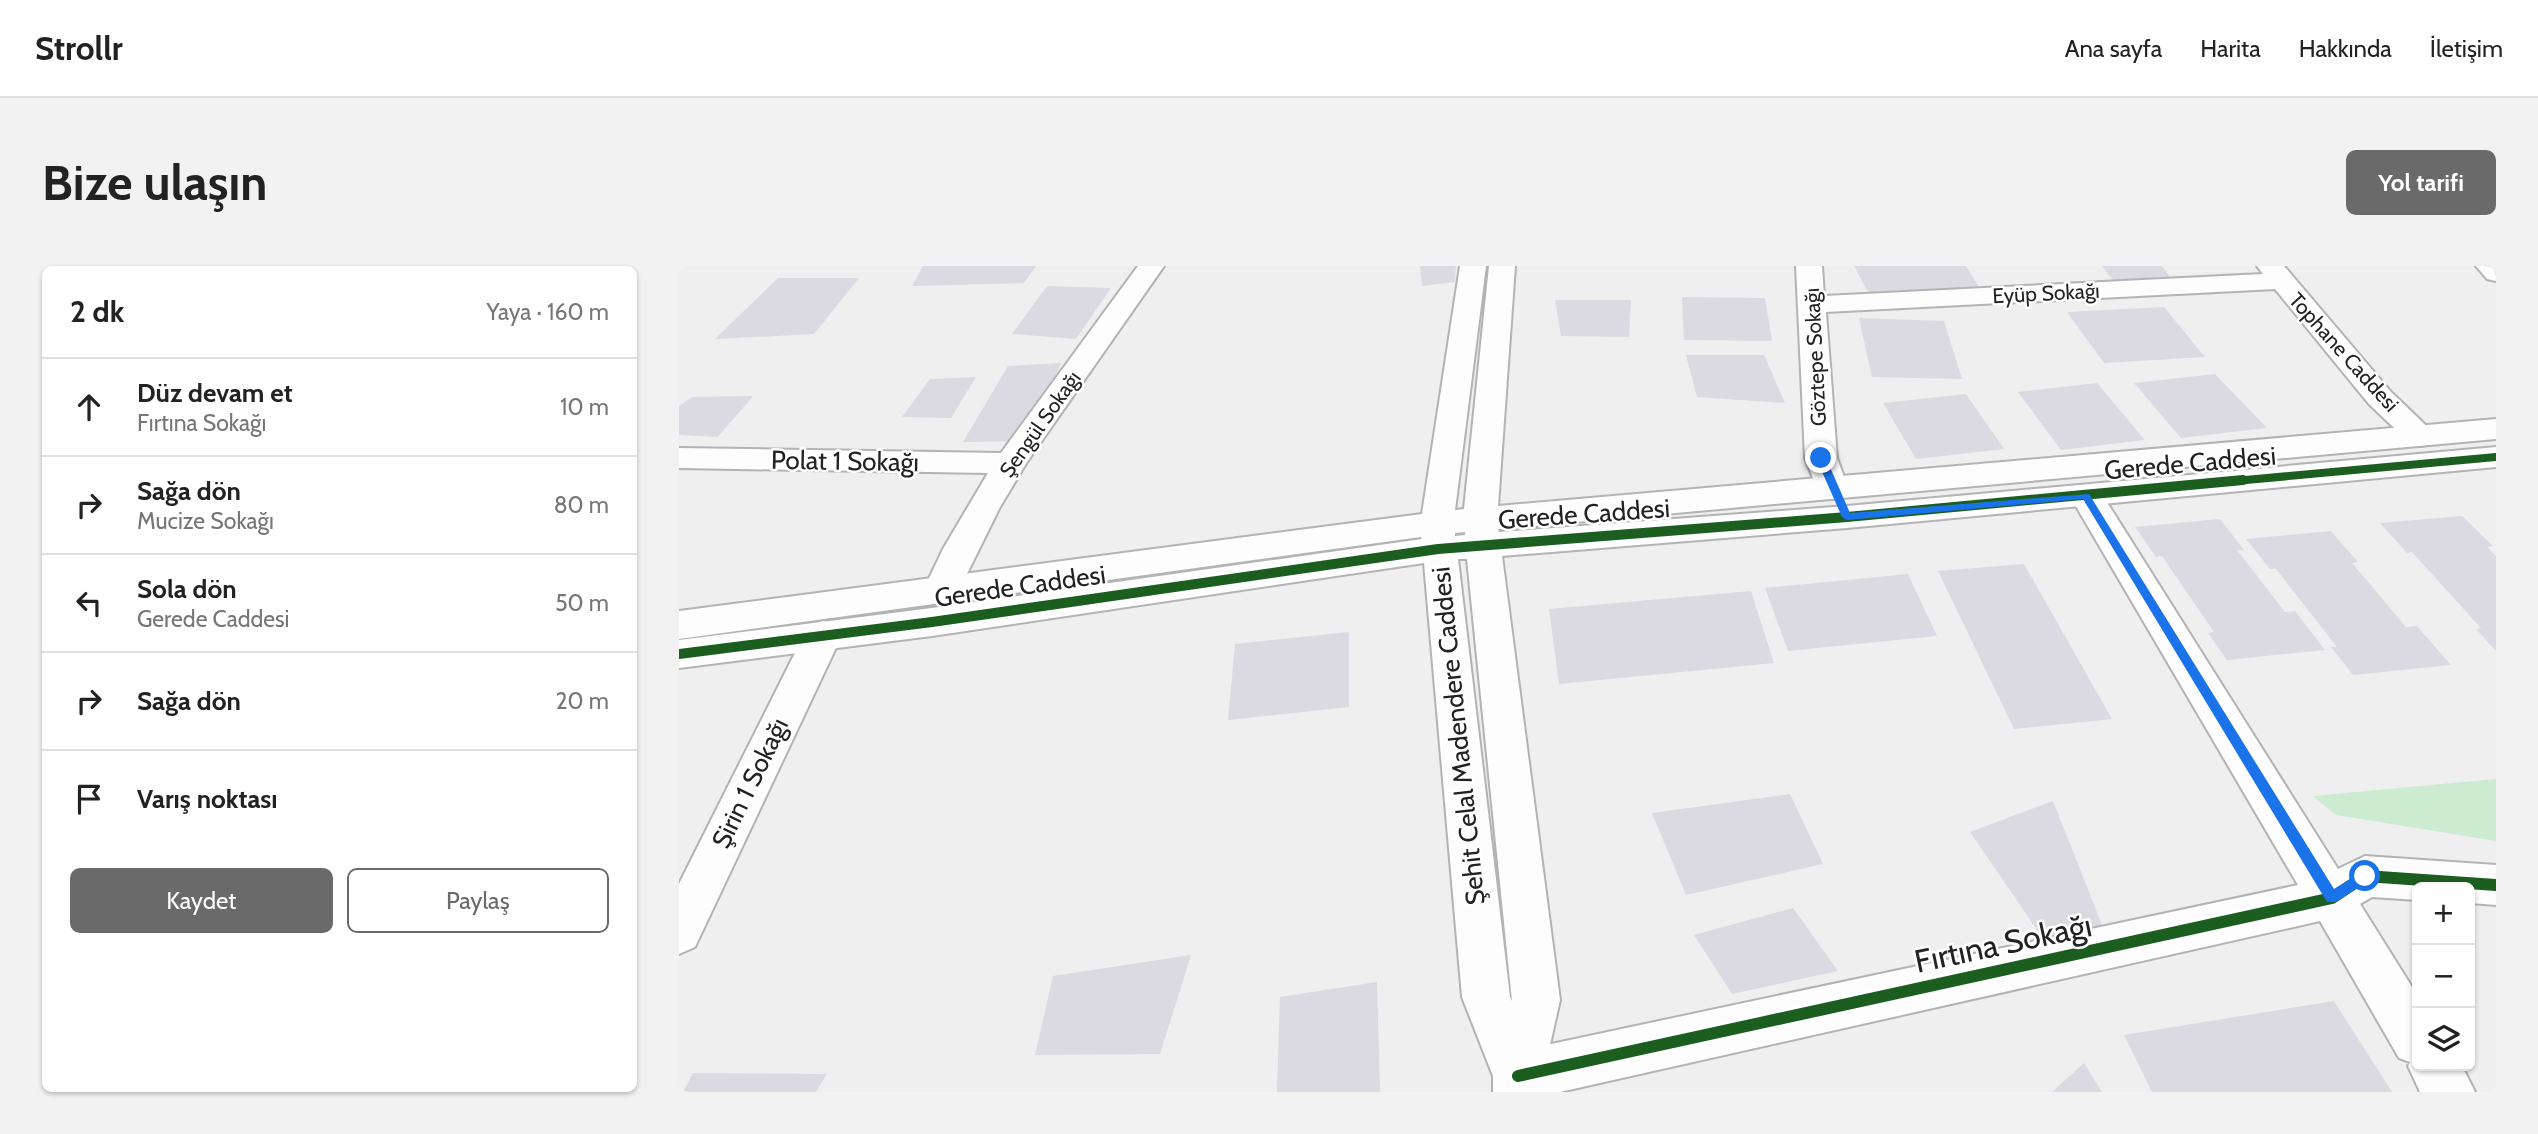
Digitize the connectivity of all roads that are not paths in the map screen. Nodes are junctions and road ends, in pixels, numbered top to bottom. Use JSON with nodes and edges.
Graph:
{"nodes":[{"id":1,"x":1151,"y":266,"type":"edge"},
{"id":2,"x":1473,"y":266,"type":"edge"},
{"id":3,"x":1502,"y":266,"type":"edge"},
{"id":4,"x":1809,"y":266,"type":"edge"},
{"id":5,"x":2489,"y":266,"type":"edge"},
{"id":6,"x":2496,"y":273,"type":"edge"},
{"id":7,"x":2275,"y":274,"type":"edge"},
{"id":8,"x":1812,"y":306,"type":"junction"},
{"id":9,"x":2496,"y":429,"type":"edge"},
{"id":10,"x":2421,"y":436,"type":"junction"},
{"id":11,"x":2496,"y":457,"type":"edge"},
{"id":12,"x":679,"y":458,"type":"edge"},
{"id":13,"x":2448,"y":461,"type":"junction"},
{"id":14,"x":1011,"y":463,"type":"junction"},
{"id":15,"x":2086,"y":496,"type":"junction"},
{"id":16,"x":1839,"y":503,"type":"junction"},
{"id":17,"x":1481,"y":532,"type":"junction"},
{"id":18,"x":1437,"y":536,"type":"junction"},
{"id":19,"x":936,"y":606,"type":"junction"},
{"id":20,"x":679,"y":625,"type":"edge"},
{"id":21,"x":823,"y":635,"type":"junction"},
{"id":22,"x":679,"y":654,"type":"edge"},
{"id":23,"x":2496,"y":885,"type":"edge"},
{"id":24,"x":2332,"y":898,"type":"junction"},
{"id":25,"x":679,"y":932,"type":"edge"},
{"id":26,"x":2412,"y":1032,"type":"edge"},
{"id":27,"x":2436,"y":1071,"type":"edge"},
{"id":28,"x":1518,"y":1084,"type":"edge"},
{"id":29,"x":2449,"y":1092,"type":"edge"}],
"edges":[{"from":1,"to":14,"type":"street","name":"Şengül Sokağı"},
{"from":2,"to":18,"type":"street","name":"Şehit Celal Madendere Caddesi"},
{"from":3,"to":17,"type":"street","name":"Şehit Celal Madendere Caddesi"},
{"from":4,"to":8,"type":"street","name":"Göztepe Sokağı"},
{"from":5,"to":6,"type":"street"},
{"from":7,"to":8,"type":"street","name":"Eyüp Sokağı"},
{"from":7,"to":10,"type":"street","name":"Tophane Caddesi"},
{"from":8,"to":16,"type":"street","name":"Göztepe Sokağı"},
{"from":9,"to":10,"type":"street","name":"Gerede Caddesi"},
{"from":10,"to":13,"type":"street","name":"Tophane Caddesi"},
{"from":10,"to":16,"type":"street","name":"Gerede Caddesi"},
{"from":11,"to":13,"type":"street","name":"Gerede Caddesi"},
{"from":12,"to":14,"type":"street","name":"Polat 1 Sokağı"},
{"from":13,"to":15,"type":"street","name":"Gerede Caddesi"},
{"from":14,"to":19,"type":"street","name":"Şengül Sokağı"},
{"from":15,"to":16,"type":"street","name":"Gerede Caddesi"},
{"from":15,"to":24,"type":"street"},
{"from":16,"to":17,"type":"street","name":"Gerede Caddesi"},
{"from":17,"to":18,"type":"street","name":"Gerede Caddesi"},
{"from":17,"to":28,"type":"street","name":"Şehit Celal Madendere Caddesi"},
{"from":18,"to":19,"type":"street","name":"Gerede Caddesi"},
{"from":18,"to":28,"type":"street","name":"Şehit Celal Madendere Caddesi"},
{"from":19,"to":20,"type":"street","name":"Gerede Caddesi"},
{"from":19,"to":21,"type":"street","name":"Gerede Caddesi"},
{"from":21,"to":22,"type":"street","name":"Gerede Caddesi"},
{"from":21,"to":25,"type":"street","name":"Şirin 1 Sokağı"},
{"from":23,"to":24,"type":"street","name":"Fırtına Sokağı"},
{"from":24,"to":26,"type":"street"},
{"from":24,"to":28,"type":"street","name":"Fırtına Sokağı"},
{"from":27,"to":29,"type":"street"}]}
